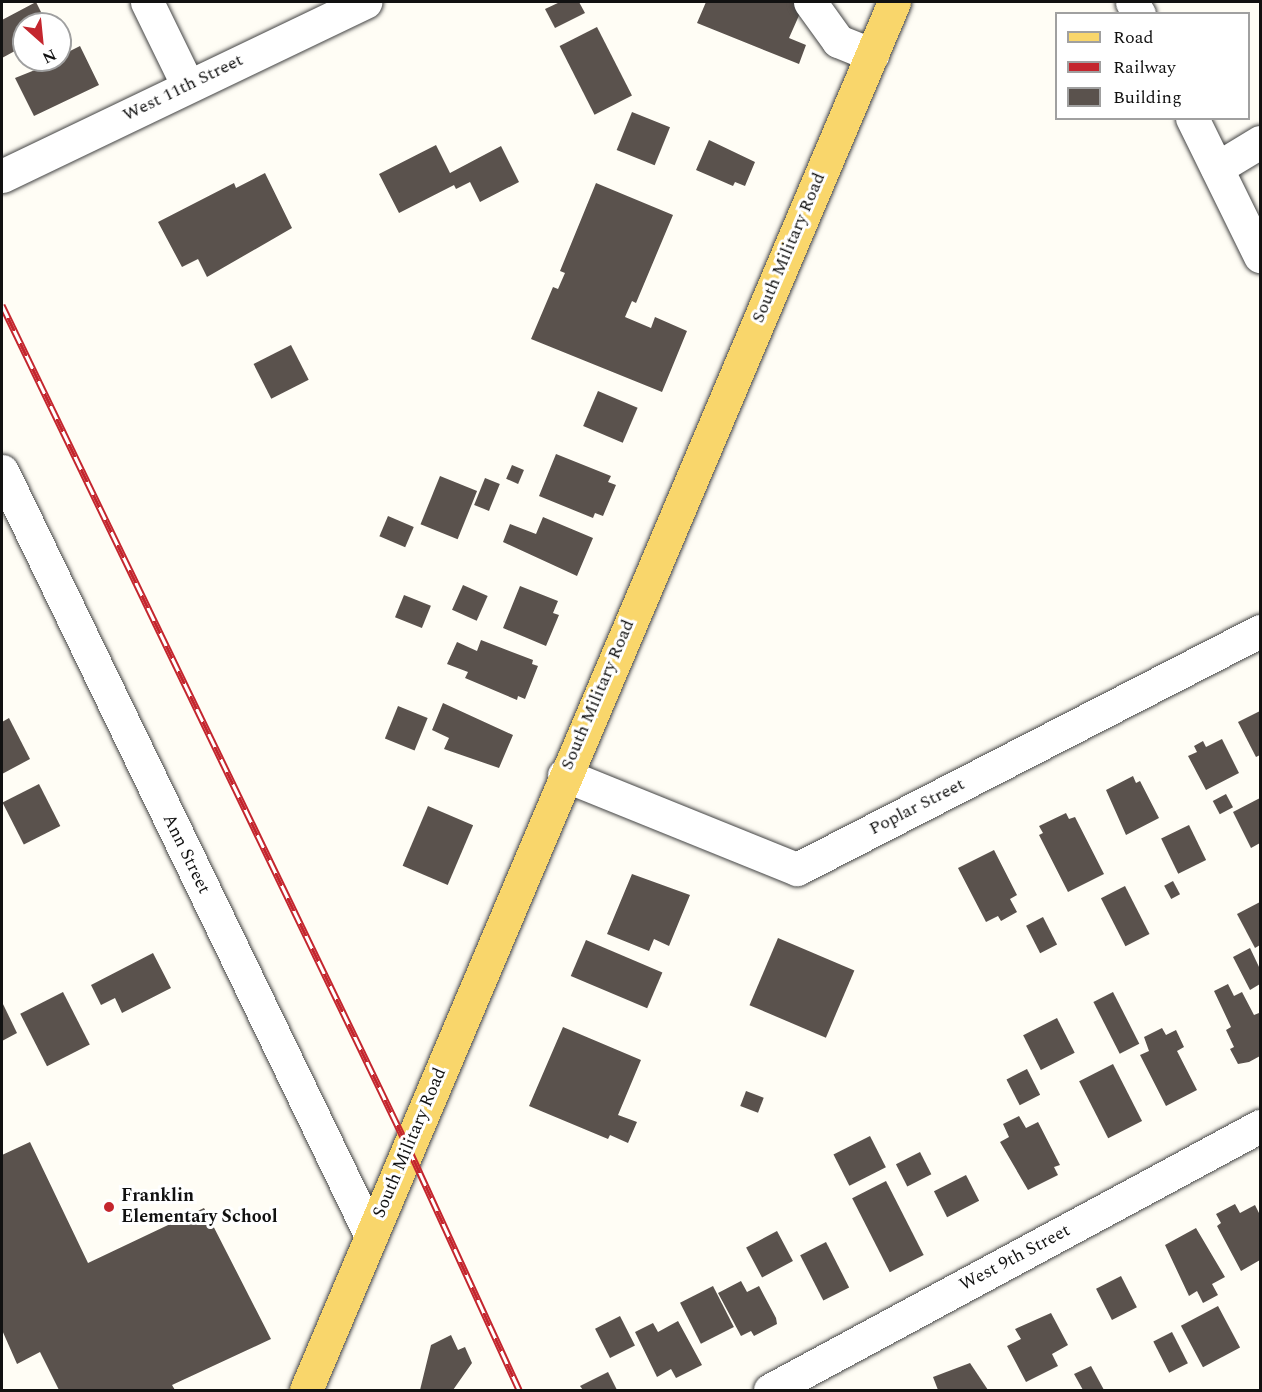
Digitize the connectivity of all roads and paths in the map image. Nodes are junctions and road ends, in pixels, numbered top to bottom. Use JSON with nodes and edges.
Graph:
{"nodes":[{"id":1,"x":147,"y":2,"type":"edge"},
{"id":2,"x":365,"y":2,"type":"edge"},
{"id":3,"x":810,"y":2,"type":"edge"},
{"id":4,"x":894,"y":2,"type":"edge"},
{"id":5,"x":872,"y":55,"type":"junction"},
{"id":6,"x":188,"y":86,"type":"junction"},
{"id":7,"x":1193,"y":120,"type":"edge"},
{"id":8,"x":1260,"y":142,"type":"edge"},
{"id":9,"x":1217,"y":168,"type":"junction"},
{"id":10,"x":2,"y":176,"type":"edge"},
{"id":11,"x":1260,"y":256,"type":"edge"},
{"id":12,"x":2,"y":471,"type":"edge"},
{"id":13,"x":1260,"y":631,"type":"edge"},
{"id":14,"x":564,"y":775,"type":"junction"},
{"id":15,"x":1260,"y":1126,"type":"edge"},
{"id":16,"x":371,"y":1236,"type":"junction"},
{"id":17,"x":306,"y":1390,"type":"edge"},
{"id":18,"x":770,"y":1390,"type":"edge"}],
"edges":[{"from":1,"to":6,"type":"street"},
{"from":2,"to":6,"type":"street","name":"West 11th Street"},
{"from":3,"to":5,"type":"street"},
{"from":4,"to":5,"type":"main road","name":"South Military Road"},
{"from":5,"to":14,"type":"main road","name":"South Military Road"},
{"from":6,"to":10,"type":"street","name":"West 11th Street"},
{"from":7,"to":9,"type":"street"},
{"from":8,"to":9,"type":"street"},
{"from":9,"to":11,"type":"street"},
{"from":12,"to":16,"type":"street","name":"Ann Street"},
{"from":13,"to":14,"type":"street","name":"Poplar Street"},
{"from":14,"to":16,"type":"main road","name":"South Military Road"},
{"from":15,"to":18,"type":"street","name":"West 9th Street"},
{"from":16,"to":17,"type":"main road","name":"South Military Road"}]}
